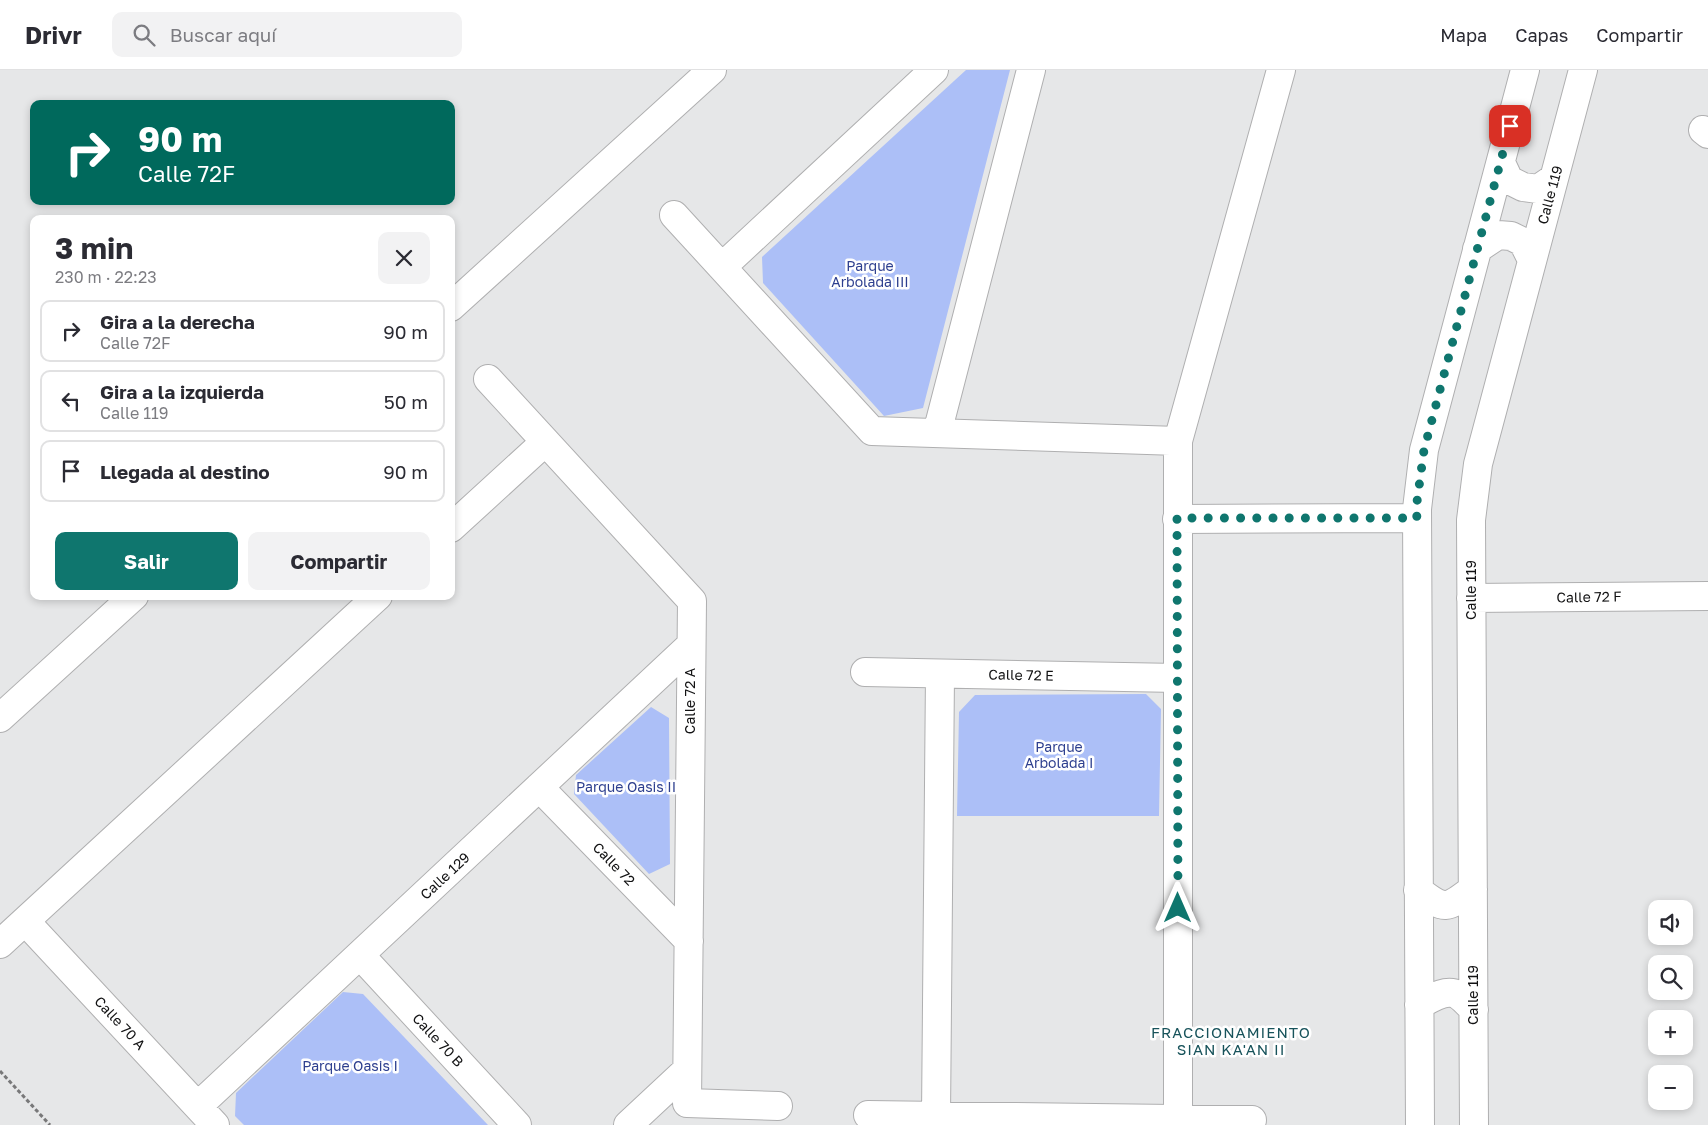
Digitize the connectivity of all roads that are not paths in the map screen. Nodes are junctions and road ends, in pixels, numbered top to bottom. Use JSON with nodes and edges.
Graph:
{"nodes":[{"id":1,"x":712,"y":70,"type":"edge"},
{"id":2,"x":934,"y":70,"type":"edge"},
{"id":3,"x":1031,"y":70,"type":"edge"},
{"id":4,"x":1281,"y":70,"type":"edge"},
{"id":5,"x":1525,"y":70,"type":"edge"},
{"id":6,"x":1583,"y":70,"type":"edge"},
{"id":7,"x":1500,"y":163,"type":"junction"},
{"id":8,"x":1554,"y":178,"type":"junction"},
{"id":9,"x":674,"y":215,"type":"dead end"},
{"id":10,"x":1477,"y":249,"type":"junction"},
{"id":11,"x":1532,"y":260,"type":"junction"},
{"id":12,"x":722,"y":268,"type":"junction"},
{"id":13,"x":455,"y":303,"type":"edge"},
{"id":14,"x":488,"y":379,"type":"dead end"},
{"id":15,"x":937,"y":434,"type":"junction"},
{"id":16,"x":1178,"y":441,"type":"junction"},
{"id":17,"x":546,"y":442,"type":"junction"},
{"id":18,"x":1177,"y":518,"type":"junction"},
{"id":19,"x":1417,"y":518,"type":"junction"},
{"id":20,"x":455,"y":524,"type":"edge"},
{"id":21,"x":1708,"y":596,"type":"edge"},
{"id":22,"x":1471,"y":598,"type":"junction"},
{"id":23,"x":130,"y":600,"type":"edge"},
{"id":24,"x":374,"y":600,"type":"edge"},
{"id":25,"x":691,"y":645,"type":"junction"},
{"id":26,"x":865,"y":672,"type":"dead end"},
{"id":27,"x":940,"y":674,"type":"junction"},
{"id":28,"x":1178,"y":678,"type":"junction"},
{"id":29,"x":0,"y":718,"type":"edge"},
{"id":30,"x":540,"y":787,"type":"junction"},
{"id":31,"x":1473,"y":889,"type":"junction"},
{"id":32,"x":1418,"y":890,"type":"junction"},
{"id":33,"x":24,"y":921,"type":"junction"},
{"id":34,"x":689,"y":942,"type":"junction"},
{"id":35,"x":0,"y":944,"type":"edge"},
{"id":36,"x":360,"y":955,"type":"junction"},
{"id":37,"x":1419,"y":1005,"type":"junction"},
{"id":38,"x":1474,"y":1010,"type":"junction"},
{"id":39,"x":688,"y":1070,"type":"junction"},
{"id":40,"x":778,"y":1106,"type":"dead end"},
{"id":41,"x":868,"y":1115,"type":"dead end"},
{"id":42,"x":206,"y":1116,"type":"edge"},
{"id":43,"x":936,"y":1116,"type":"junction"},
{"id":44,"x":1178,"y":1119,"type":"junction"},
{"id":45,"x":1252,"y":1120,"type":"dead end"},
{"id":46,"x":517,"y":1125,"type":"edge"},
{"id":47,"x":628,"y":1125,"type":"edge"},
{"id":48,"x":1420,"y":1125,"type":"edge"},
{"id":49,"x":1474,"y":1125,"type":"edge"}],
"edges":[{"from":1,"to":13,"type":"street"},
{"from":2,"to":12,"type":"street"},
{"from":3,"to":15,"type":"street"},
{"from":4,"to":16,"type":"street"},
{"from":5,"to":7,"type":"street"},
{"from":6,"to":8,"type":"street","name":"Calle 119"},
{"from":7,"to":8,"type":"street"},
{"from":7,"to":10,"type":"street"},
{"from":8,"to":11,"type":"street","name":"Calle 119"},
{"from":9,"to":12,"type":"street"},
{"from":10,"to":11,"type":"street"},
{"from":10,"to":19,"type":"street"},
{"from":11,"to":22,"type":"street","name":"Calle 119"},
{"from":12,"to":15,"type":"street"},
{"from":14,"to":17,"type":"street","name":"Calle 72 A"},
{"from":15,"to":16,"type":"street"},
{"from":16,"to":18,"type":"street"},
{"from":17,"to":20,"type":"street"},
{"from":17,"to":25,"type":"street","name":"Calle 72 A"},
{"from":18,"to":19,"type":"street"},
{"from":18,"to":28,"type":"street"},
{"from":19,"to":32,"type":"street"},
{"from":21,"to":22,"type":"street","name":"Calle 72 F"},
{"from":22,"to":31,"type":"street","name":"Calle 119"},
{"from":23,"to":29,"type":"street"},
{"from":24,"to":33,"type":"street"},
{"from":25,"to":30,"type":"street","name":"Calle 129"},
{"from":25,"to":34,"type":"street","name":"Calle 72 A"},
{"from":26,"to":27,"type":"street","name":"Calle 72 E"},
{"from":27,"to":28,"type":"street","name":"Calle 72 E"},
{"from":27,"to":43,"type":"street"},
{"from":28,"to":44,"type":"street"},
{"from":30,"to":34,"type":"street","name":"Calle 72"},
{"from":30,"to":36,"type":"street","name":"Calle 129"},
{"from":31,"to":32,"type":"street"},
{"from":31,"to":38,"type":"street","name":"Calle 119"},
{"from":32,"to":37,"type":"street"},
{"from":33,"to":35,"type":"street"},
{"from":33,"to":42,"type":"street","name":"Calle 70 A"},
{"from":34,"to":39,"type":"street","name":"Calle 72 A"},
{"from":36,"to":42,"type":"street","name":"Calle 129"},
{"from":36,"to":46,"type":"street","name":"Calle 70 B"},
{"from":37,"to":38,"type":"street"},
{"from":37,"to":48,"type":"street"},
{"from":38,"to":49,"type":"street","name":"Calle 119"},
{"from":39,"to":40,"type":"street","name":"Calle 72 A"},
{"from":39,"to":47,"type":"street"},
{"from":41,"to":43,"type":"street"},
{"from":43,"to":44,"type":"street"},
{"from":44,"to":45,"type":"street"}]}
